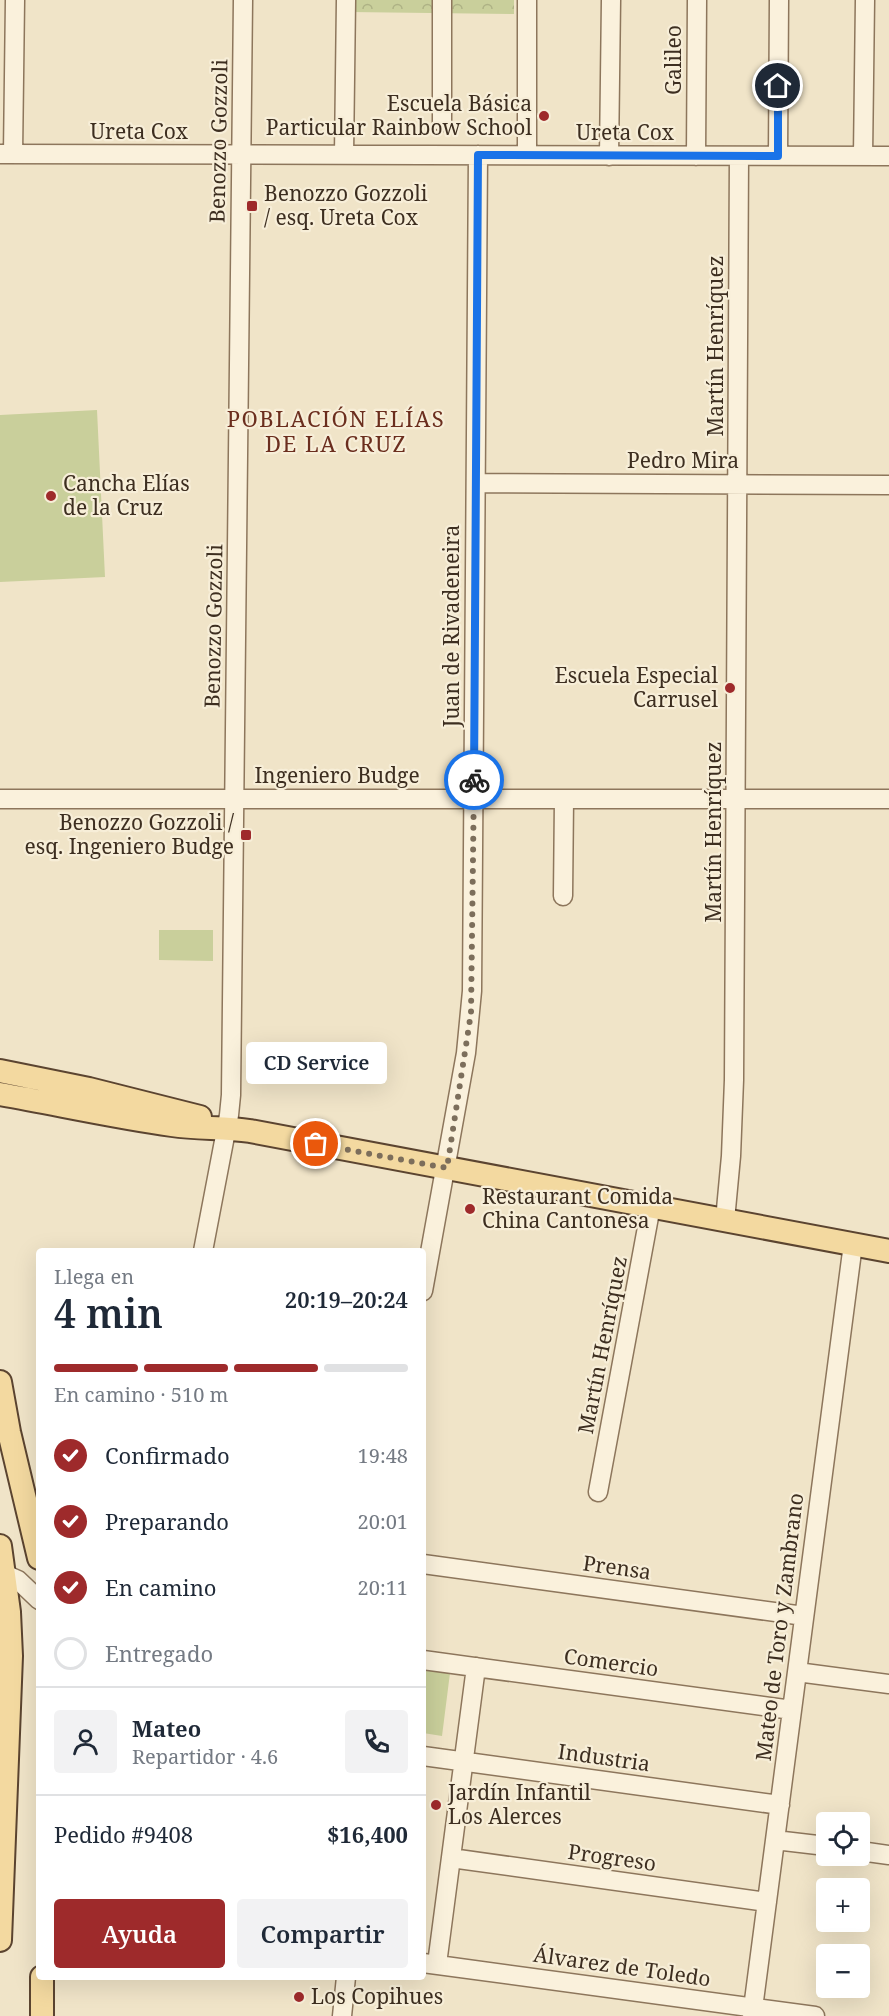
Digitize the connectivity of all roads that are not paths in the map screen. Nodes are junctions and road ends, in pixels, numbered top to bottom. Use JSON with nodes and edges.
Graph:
{"nodes":[{"id":1,"x":15,"y":0,"type":"edge"},
{"id":2,"x":243,"y":0,"type":"edge"},
{"id":3,"x":346,"y":0,"type":"edge"},
{"id":4,"x":435,"y":0,"type":"edge"},
{"id":5,"x":442,"y":0,"type":"edge"},
{"id":6,"x":517,"y":0,"type":"edge"},
{"id":7,"x":527,"y":0,"type":"edge"},
{"id":8,"x":611,"y":0,"type":"edge"},
{"id":9,"x":697,"y":0,"type":"edge"},
{"id":10,"x":779,"y":0,"type":"edge"},
{"id":11,"x":856,"y":0,"type":"edge"},
{"id":12,"x":865,"y":0,"type":"edge"},
{"id":13,"x":7,"y":154,"type":"edge"},
{"id":14,"x":242,"y":154,"type":"junction"},
{"id":15,"x":344,"y":155,"type":"junction"},
{"id":16,"x":478,"y":155,"type":"junction"},
{"id":17,"x":522,"y":155,"type":"junction"},
{"id":18,"x":609,"y":156,"type":"junction"},
{"id":19,"x":696,"y":156,"type":"junction"},
{"id":20,"x":739,"y":156,"type":"junction"},
{"id":21,"x":778,"y":156,"type":"junction"},
{"id":22,"x":859,"y":156,"type":"junction"},
{"id":23,"x":889,"y":156,"type":"edge"},
{"id":24,"x":476,"y":483,"type":"junction"},
{"id":25,"x":737,"y":484,"type":"junction"},
{"id":26,"x":889,"y":485,"type":"edge"},
{"id":27,"x":235,"y":798,"type":"junction"},
{"id":28,"x":474,"y":798,"type":"junction"},
{"id":29,"x":0,"y":799,"type":"edge"},
{"id":30,"x":564,"y":799,"type":"junction"},
{"id":31,"x":736,"y":799,"type":"junction"},
{"id":32,"x":889,"y":799,"type":"edge"},
{"id":33,"x":563,"y":896,"type":"dead end"},
{"id":34,"x":0,"y":1071,"type":"edge"},
{"id":35,"x":0,"y":1094,"type":"edge"},
{"id":36,"x":226,"y":1127,"type":"junction"},
{"id":37,"x":447,"y":1168,"type":"junction"},
{"id":38,"x":651,"y":1206,"type":"junction"},
{"id":39,"x":725,"y":1220,"type":"junction"},
{"id":40,"x":853,"y":1244,"type":"junction"},
{"id":41,"x":204,"y":1248,"type":"edge"},
{"id":42,"x":889,"y":1251,"type":"edge"},
{"id":43,"x":426,"y":1276,"type":"edge"},
{"id":44,"x":0,"y":1382,"type":"edge"},
{"id":45,"x":598,"y":1492,"type":"dead end"},
{"id":46,"x":33,"y":1511,"type":"edge"},
{"id":47,"x":36,"y":1534,"type":"edge"},
{"id":48,"x":0,"y":1545,"type":"edge"},
{"id":49,"x":426,"y":1564,"type":"edge"},
{"id":50,"x":2,"y":1572,"type":"edge"},
{"id":51,"x":36,"y":1597,"type":"edge"},
{"id":52,"x":804,"y":1616,"type":"junction"},
{"id":53,"x":426,"y":1660,"type":"edge"},
{"id":54,"x":476,"y":1667,"type":"junction"},
{"id":55,"x":797,"y":1672,"type":"junction"},
{"id":56,"x":889,"y":1684,"type":"edge"},
{"id":57,"x":792,"y":1710,"type":"junction"},
{"id":58,"x":426,"y":1756,"type":"edge"},
{"id":59,"x":464,"y":1761,"type":"junction"},
{"id":60,"x":780,"y":1805,"type":"junction"},
{"id":61,"x":775,"y":1840,"type":"junction"},
{"id":62,"x":816,"y":1845,"type":"edge"},
{"id":63,"x":870,"y":1852,"type":"edge"},
{"id":64,"x":889,"y":1855,"type":"edge"},
{"id":65,"x":451,"y":1858,"type":"junction"},
{"id":66,"x":1,"y":1880,"type":"edge"},
{"id":67,"x":767,"y":1902,"type":"junction"},
{"id":68,"x":0,"y":1940,"type":"edge"},
{"id":69,"x":430,"y":1964,"type":"edge"},
{"id":70,"x":42,"y":1980,"type":"edge"},
{"id":71,"x":345,"y":1980,"type":"edge"},
{"id":72,"x":752,"y":2012,"type":"edge"},
{"id":73,"x":42,"y":2016,"type":"edge"},
{"id":74,"x":342,"y":2016,"type":"edge"},
{"id":75,"x":815,"y":2016,"type":"edge"}],
"edges":[{"from":1,"to":13,"type":"street"},
{"from":2,"to":14,"type":"street","name":"Benozzo Gozzoli"},
{"from":3,"to":15,"type":"street"},
{"from":4,"to":5,"type":"street"},
{"from":6,"to":17,"type":"street"},
{"from":7,"to":17,"type":"street"},
{"from":8,"to":18,"type":"street"},
{"from":9,"to":19,"type":"street","name":"Galileo"},
{"from":10,"to":21,"type":"street"},
{"from":11,"to":22,"type":"street"},
{"from":12,"to":22,"type":"street"},
{"from":13,"to":14,"type":"street","name":"Ureta Cox"},
{"from":14,"to":15,"type":"street","name":"Ureta Cox"},
{"from":14,"to":27,"type":"street","name":"Benozzo Gozzoli"},
{"from":15,"to":16,"type":"street","name":"Ureta Cox"},
{"from":16,"to":17,"type":"street","name":"Ureta Cox"},
{"from":16,"to":24,"type":"street","name":"Juan de Rivadeneira"},
{"from":17,"to":18,"type":"street","name":"Ureta Cox"},
{"from":18,"to":19,"type":"street","name":"Ureta Cox"},
{"from":19,"to":20,"type":"street","name":"Ureta Cox"},
{"from":20,"to":21,"type":"street","name":"Ureta Cox"},
{"from":20,"to":25,"type":"street","name":"Martín Henríquez"},
{"from":21,"to":22,"type":"street","name":"Ureta Cox"},
{"from":22,"to":23,"type":"street","name":"Ureta Cox"},
{"from":24,"to":25,"type":"street","name":"Pedro Mira"},
{"from":24,"to":28,"type":"street","name":"Juan de Rivadeneira"},
{"from":25,"to":26,"type":"street","name":"Pedro Mira"},
{"from":25,"to":31,"type":"street","name":"Martín Henríquez"},
{"from":27,"to":28,"type":"street","name":"Ingeniero Budge"},
{"from":27,"to":29,"type":"street","name":"Ingeniero Budge"},
{"from":27,"to":36,"type":"street","name":"Benozzo Gozzoli"},
{"from":28,"to":30,"type":"street","name":"Ingeniero Budge"},
{"from":28,"to":37,"type":"street","name":"Juan de Rivadeneira"},
{"from":30,"to":31,"type":"street","name":"Ingeniero Budge"},
{"from":30,"to":33,"type":"street"},
{"from":31,"to":32,"type":"street","name":"Ingeniero Budge"},
{"from":31,"to":39,"type":"street","name":"Martín Henríquez"},
{"from":34,"to":36,"type":"main road"},
{"from":35,"to":36,"type":"main road"},
{"from":36,"to":37,"type":"main road"},
{"from":36,"to":41,"type":"street","name":"Benozzo Gozzoli"},
{"from":37,"to":38,"type":"main road"},
{"from":37,"to":43,"type":"street","name":"Juan de Rivadeneira"},
{"from":38,"to":39,"type":"main road"},
{"from":38,"to":45,"type":"street","name":"Martín Henríquez"},
{"from":39,"to":40,"type":"main road"},
{"from":40,"to":42,"type":"main road"},
{"from":40,"to":52,"type":"street","name":"Mateo de Toro y Zambrano"},
{"from":44,"to":46,"type":"main road"},
{"from":46,"to":47,"type":"main road"},
{"from":48,"to":50,"type":"main road"},
{"from":49,"to":52,"type":"street","name":"Prensa"},
{"from":50,"to":51,"type":"street"},
{"from":50,"to":66,"type":"main road"},
{"from":52,"to":55,"type":"street","name":"Mateo de Toro y Zambrano"},
{"from":53,"to":54,"type":"street","name":"Comercio"},
{"from":54,"to":57,"type":"street","name":"Comercio"},
{"from":54,"to":59,"type":"street"},
{"from":55,"to":56,"type":"street"},
{"from":55,"to":57,"type":"street","name":"Mateo de Toro y Zambrano"},
{"from":57,"to":60,"type":"street","name":"Mateo de Toro y Zambrano"},
{"from":58,"to":59,"type":"street","name":"Industria"},
{"from":59,"to":60,"type":"street","name":"Industria"},
{"from":59,"to":65,"type":"street"},
{"from":60,"to":61,"type":"street","name":"Mateo de Toro y Zambrano"},
{"from":61,"to":62,"type":"street"},
{"from":61,"to":67,"type":"street","name":"Mateo de Toro y Zambrano"},
{"from":63,"to":64,"type":"street"},
{"from":65,"to":67,"type":"street","name":"Progreso"},
{"from":65,"to":69,"type":"street"},
{"from":66,"to":68,"type":"main road"},
{"from":67,"to":72,"type":"street","name":"Mateo de Toro y Zambrano"},
{"from":69,"to":72,"type":"street","name":"Álvarez de Toledo"},
{"from":70,"to":73,"type":"main road"},
{"from":71,"to":74,"type":"street"},
{"from":72,"to":75,"type":"street","name":"Álvarez de Toledo"}]}
